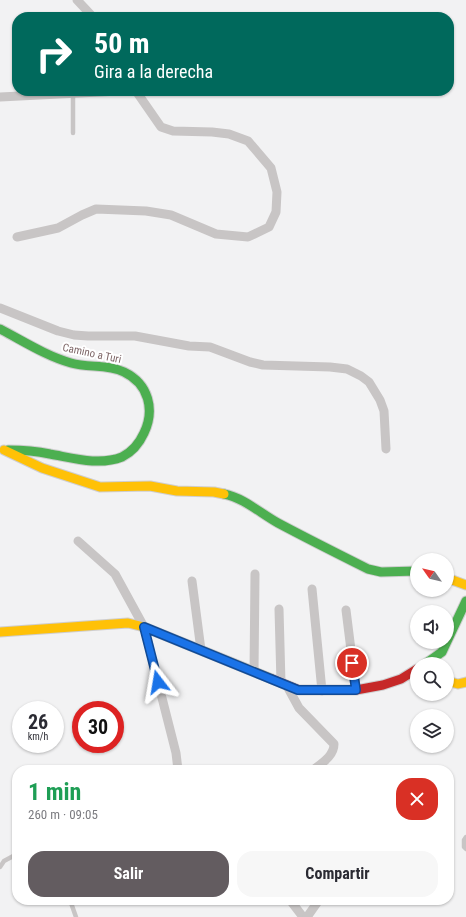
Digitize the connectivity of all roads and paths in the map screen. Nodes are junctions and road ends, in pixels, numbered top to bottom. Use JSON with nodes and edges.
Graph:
{"nodes":[{"id":1,"x":77,"y":0,"type":"edge"},
{"id":2,"x":88,"y":12,"type":"edge"},
{"id":3,"x":24,"y":96,"type":"edge"},
{"id":4,"x":73,"y":96,"type":"edge"},
{"id":5,"x":139,"y":96,"type":"edge"},
{"id":6,"x":0,"y":97,"type":"edge"},
{"id":7,"x":73,"y":133,"type":"dead end"},
{"id":8,"x":17,"y":237,"type":"dead end"},
{"id":9,"x":0,"y":308,"type":"edge"},
{"id":10,"x":0,"y":328,"type":"edge"},
{"id":11,"x":386,"y":449,"type":"dead end"},
{"id":12,"x":2,"y":450,"type":"edge"},
{"id":13,"x":78,"y":540,"type":"dead end"},
{"id":14,"x":410,"y":572,"type":"edge"},
{"id":15,"x":255,"y":574,"type":"dead end"},
{"id":16,"x":192,"y":580,"type":"dead end"},
{"id":17,"x":454,"y":581,"type":"edge"},
{"id":18,"x":466,"y":585,"type":"edge"},
{"id":19,"x":312,"y":589,"type":"dead end"},
{"id":20,"x":466,"y":601,"type":"edge"},
{"id":21,"x":279,"y":609,"type":"dead end"},
{"id":22,"x":346,"y":610,"type":"dead end"},
{"id":23,"x":144,"y":627,"type":"junction"},
{"id":24,"x":0,"y":632,"type":"edge"},
{"id":25,"x":201,"y":650,"type":"junction"},
{"id":26,"x":442,"y":652,"type":"junction"},
{"id":27,"x":435,"y":657,"type":"edge"},
{"id":28,"x":442,"y":657,"type":"edge"},
{"id":29,"x":254,"y":672,"type":"junction"},
{"id":30,"x":410,"y":674,"type":"edge"},
{"id":31,"x":466,"y":682,"type":"edge"},
{"id":32,"x":454,"y":683,"type":"edge"},
{"id":33,"x":284,"y":685,"type":"junction"},
{"id":34,"x":356,"y":690,"type":"junction"},
{"id":35,"x":322,"y":691,"type":"junction"},
{"id":36,"x":177,"y":765,"type":"edge"},
{"id":37,"x":319,"y":765,"type":"edge"},
{"id":38,"x":466,"y":837,"type":"edge"},
{"id":39,"x":466,"y":849,"type":"edge"},
{"id":40,"x":12,"y":857,"type":"edge"},
{"id":41,"x":0,"y":867,"type":"edge"},
{"id":42,"x":72,"y":905,"type":"edge"},
{"id":43,"x":294,"y":905,"type":"edge"},
{"id":44,"x":315,"y":905,"type":"edge"},
{"id":45,"x":76,"y":917,"type":"edge"},
{"id":46,"x":303,"y":917,"type":"edge"},
{"id":47,"x":307,"y":917,"type":"edge"}],
"edges":[{"from":1,"to":2,"type":"street"},
{"from":3,"to":6,"type":"street"},
{"from":4,"to":7,"type":"lane"},
{"from":5,"to":8,"type":"street"},
{"from":9,"to":11,"type":"street"},
{"from":10,"to":12,"type":"street","name":"Camino a Turi"},
{"from":12,"to":14,"type":"street"},
{"from":13,"to":23,"type":"street"},
{"from":15,"to":29,"type":"street"},
{"from":16,"to":25,"type":"street"},
{"from":17,"to":18,"type":"street"},
{"from":19,"to":35,"type":"street"},
{"from":20,"to":26,"type":"street"},
{"from":21,"to":33,"type":"street"},
{"from":22,"to":34,"type":"street"},
{"from":23,"to":24,"type":"street"},
{"from":23,"to":25,"type":"street"},
{"from":23,"to":36,"type":"street"},
{"from":25,"to":29,"type":"street"},
{"from":26,"to":27,"type":"street"},
{"from":26,"to":28,"type":"street"},
{"from":29,"to":33,"type":"street"},
{"from":30,"to":34,"type":"street"},
{"from":31,"to":32,"type":"street"},
{"from":33,"to":35,"type":"street"},
{"from":33,"to":37,"type":"street"},
{"from":34,"to":35,"type":"street"},
{"from":38,"to":39,"type":"lane"},
{"from":40,"to":41,"type":"lane"},
{"from":42,"to":45,"type":"lane"},
{"from":43,"to":46,"type":"street"},
{"from":44,"to":47,"type":"street"}]}
